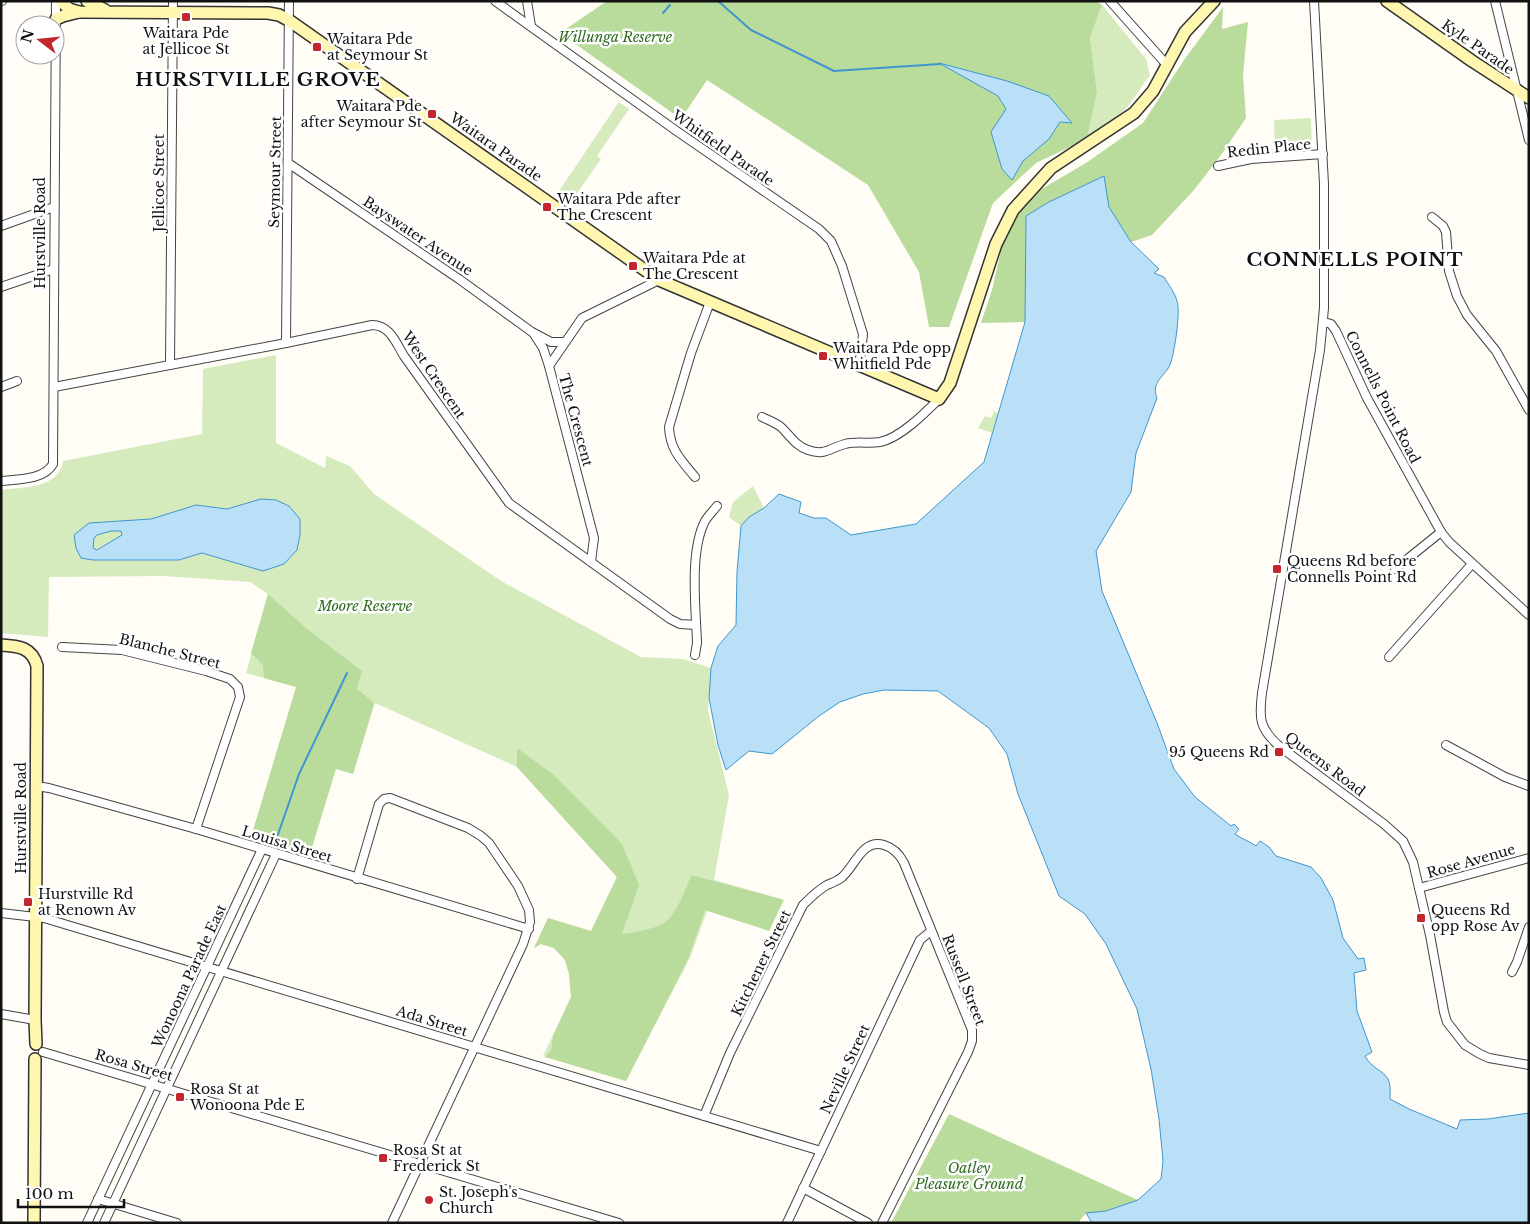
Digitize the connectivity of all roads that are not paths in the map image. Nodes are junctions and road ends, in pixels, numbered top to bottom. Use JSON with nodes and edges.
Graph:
{"nodes":[{"id":1,"x":56,"y":1,"type":"edge"},
{"id":2,"x":61,"y":1,"type":"edge"},
{"id":3,"x":87,"y":1,"type":"edge"},
{"id":4,"x":290,"y":1,"type":"edge"},
{"id":5,"x":495,"y":1,"type":"edge"},
{"id":6,"x":527,"y":1,"type":"edge"},
{"id":7,"x":1110,"y":1,"type":"edge"},
{"id":8,"x":1214,"y":1,"type":"edge"},
{"id":9,"x":1314,"y":1,"type":"edge"},
{"id":10,"x":1387,"y":1,"type":"edge"},
{"id":11,"x":1495,"y":1,"type":"edge"},
{"id":12,"x":173,"y":7,"type":"edge"},
{"id":13,"x":79,"y":12,"type":"junction"},
{"id":14,"x":109,"y":12,"type":"junction"},
{"id":15,"x":56,"y":15,"type":"edge"},
{"id":16,"x":65,"y":16,"type":"edge"},
{"id":17,"x":290,"y":21,"type":"junction"},
{"id":18,"x":531,"y":26,"type":"junction"},
{"id":19,"x":56,"y":65,"type":"edge"},
{"id":20,"x":1168,"y":66,"type":"junction"},
{"id":21,"x":1517,"y":92,"type":"junction"},
{"id":22,"x":1529,"y":98,"type":"edge"},
{"id":23,"x":1529,"y":140,"type":"edge"},
{"id":24,"x":1323,"y":154,"type":"junction"},
{"id":25,"x":288,"y":163,"type":"junction"},
{"id":26,"x":1218,"y":166,"type":"dead end"},
{"id":27,"x":54,"y":207,"type":"junction"},
{"id":28,"x":1432,"y":217,"type":"dead end"},
{"id":29,"x":2,"y":223,"type":"edge"},
{"id":30,"x":54,"y":269,"type":"junction"},
{"id":31,"x":659,"y":280,"type":"junction"},
{"id":32,"x":1,"y":288,"type":"edge"},
{"id":33,"x":710,"y":302,"type":"junction"},
{"id":34,"x":1324,"y":322,"type":"junction"},
{"id":35,"x":532,"y":332,"type":"junction"},
{"id":36,"x":565,"y":342,"type":"junction"},
{"id":37,"x":286,"y":343,"type":"junction"},
{"id":38,"x":859,"y":364,"type":"junction"},
{"id":39,"x":170,"y":365,"type":"junction"},
{"id":40,"x":549,"y":366,"type":"junction"},
{"id":41,"x":17,"y":381,"type":"dead end"},
{"id":42,"x":1,"y":387,"type":"edge"},
{"id":43,"x":54,"y":387,"type":"junction"},
{"id":44,"x":939,"y":399,"type":"junction"},
{"id":45,"x":1529,"y":410,"type":"edge"},
{"id":46,"x":762,"y":417,"type":"dead end"},
{"id":47,"x":695,"y":477,"type":"dead end"},
{"id":48,"x":1,"y":481,"type":"edge"},
{"id":49,"x":717,"y":506,"type":"dead end"},
{"id":50,"x":1441,"y":532,"type":"junction"},
{"id":51,"x":591,"y":562,"type":"junction"},
{"id":52,"x":1472,"y":564,"type":"junction"},
{"id":53,"x":1394,"y":569,"type":"dead end"},
{"id":54,"x":1529,"y":615,"type":"edge"},
{"id":55,"x":696,"y":625,"type":"junction"},
{"id":56,"x":1,"y":645,"type":"edge"},
{"id":57,"x":62,"y":647,"type":"dead end"},
{"id":58,"x":695,"y":655,"type":"dead end"},
{"id":59,"x":1389,"y":657,"type":"dead end"},
{"id":60,"x":1446,"y":745,"type":"dead end"},
{"id":61,"x":36,"y":786,"type":"junction"},
{"id":62,"x":1529,"y":786,"type":"edge"},
{"id":63,"x":196,"y":829,"type":"junction"},
{"id":64,"x":870,"y":845,"type":"joint"},
{"id":65,"x":262,"y":849,"type":"junction"},
{"id":66,"x":276,"y":854,"type":"junction"},
{"id":67,"x":1529,"y":858,"type":"edge"},
{"id":68,"x":357,"y":878,"type":"junction"},
{"id":69,"x":1419,"y":888,"type":"junction"},
{"id":70,"x":1,"y":913,"type":"edge"},
{"id":71,"x":35,"y":918,"type":"junction"},
{"id":72,"x":1529,"y":927,"type":"edge"},
{"id":73,"x":529,"y":929,"type":"junction"},
{"id":74,"x":931,"y":931,"type":"junction"},
{"id":75,"x":207,"y":966,"type":"junction"},
{"id":76,"x":221,"y":971,"type":"junction"},
{"id":77,"x":1512,"y":972,"type":"dead end"},
{"id":78,"x":1,"y":1014,"type":"edge"},
{"id":79,"x":35,"y":1020,"type":"junction"},
{"id":80,"x":475,"y":1047,"type":"junction"},
{"id":81,"x":38,"y":1052,"type":"junction"},
{"id":82,"x":1529,"y":1065,"type":"edge"},
{"id":83,"x":153,"y":1084,"type":"junction"},
{"id":84,"x":166,"y":1087,"type":"junction"},
{"id":85,"x":704,"y":1116,"type":"junction"},
{"id":86,"x":821,"y":1151,"type":"junction"},
{"id":87,"x":420,"y":1162,"type":"junction"},
{"id":88,"x":803,"y":1188,"type":"junction"},
{"id":89,"x":98,"y":1199,"type":"junction"},
{"id":90,"x":113,"y":1204,"type":"junction"},
{"id":91,"x":34,"y":1223,"type":"edge"},
{"id":92,"x":87,"y":1223,"type":"edge"},
{"id":93,"x":104,"y":1223,"type":"edge"},
{"id":94,"x":177,"y":1223,"type":"edge"},
{"id":95,"x":392,"y":1223,"type":"edge"},
{"id":96,"x":620,"y":1223,"type":"edge"},
{"id":97,"x":787,"y":1223,"type":"edge"},
{"id":98,"x":868,"y":1223,"type":"edge"},
{"id":99,"x":882,"y":1223,"type":"edge"}],
"edges":[{"from":1,"to":15,"type":"street","name":"Hurstville Road"},
{"from":2,"to":13,"type":"street"},
{"from":3,"to":14,"type":"street","name":"Waitara Parade"},
{"from":4,"to":17,"type":"street","name":"Seymour Street"},
{"from":5,"to":18,"type":"street","name":"Whitfield Parade"},
{"from":6,"to":18,"type":"street"},
{"from":7,"to":20,"type":"street"},
{"from":8,"to":20,"type":"street"},
{"from":9,"to":24,"type":"street"},
{"from":10,"to":21,"type":"street","name":"Kyle Parade"},
{"from":11,"to":21,"type":"street"},
{"from":12,"to":14,"type":"street","name":"Waitara Parade"},
{"from":12,"to":17,"type":"street","name":"Waitara Parade"},
{"from":12,"to":39,"type":"street","name":"Jellicoe Street"},
{"from":13,"to":14,"type":"street","name":"Waitara Parade"},
{"from":13,"to":16,"type":"street"},
{"from":17,"to":25,"type":"street","name":"Seymour Street"},
{"from":17,"to":31,"type":"street","name":"Waitara Parade"},
{"from":18,"to":38,"type":"street","name":"Whitfield Parade"},
{"from":19,"to":27,"type":"street","name":"Hurstville Road"},
{"from":20,"to":44,"type":"street"},
{"from":21,"to":22,"type":"street","name":"Kyle Parade"},
{"from":21,"to":23,"type":"street"},
{"from":24,"to":26,"type":"street","name":"Redin Place"},
{"from":24,"to":34,"type":"street"},
{"from":25,"to":35,"type":"street","name":"Bayswater Avenue"},
{"from":25,"to":37,"type":"street","name":"Seymour Street"},
{"from":27,"to":29,"type":"street"},
{"from":27,"to":30,"type":"street","name":"Hurstville Road"},
{"from":28,"to":45,"type":"street"},
{"from":30,"to":32,"type":"street"},
{"from":30,"to":43,"type":"street","name":"Hurstville Road"},
{"from":31,"to":33,"type":"street","name":"Waitara Parade"},
{"from":31,"to":36,"type":"street","name":"The Crescent"},
{"from":33,"to":38,"type":"street","name":"Waitara Parade"},
{"from":33,"to":47,"type":"street"},
{"from":34,"to":50,"type":"street","name":"Connells Point Road"},
{"from":34,"to":69,"type":"street","name":"Queens Road"},
{"from":35,"to":36,"type":"street","name":"Bayswater Avenue"},
{"from":35,"to":40,"type":"street","name":"Bayswater Avenue"},
{"from":36,"to":40,"type":"street","name":"The Crescent"},
{"from":37,"to":39,"type":"street","name":"West Crescent"},
{"from":37,"to":51,"type":"street","name":"West Crescent"},
{"from":38,"to":44,"type":"street","name":"Waitara Parade"},
{"from":39,"to":43,"type":"street","name":"West Crescent"},
{"from":40,"to":51,"type":"street","name":"The Crescent"},
{"from":41,"to":42,"type":"street"},
{"from":43,"to":48,"type":"street","name":"Hurstville Road"},
{"from":44,"to":46,"type":"street"},
{"from":49,"to":55,"type":"street"},
{"from":50,"to":52,"type":"street","name":"Connells Point Road"},
{"from":50,"to":53,"type":"street"},
{"from":51,"to":55,"type":"street","name":"West Crescent"},
{"from":52,"to":54,"type":"street","name":"Connells Point Road"},
{"from":52,"to":59,"type":"street"},
{"from":55,"to":58,"type":"street"},
{"from":56,"to":61,"type":"street","name":"Hurstville Road"},
{"from":57,"to":63,"type":"street","name":"Blanche Street"},
{"from":60,"to":62,"type":"street"},
{"from":61,"to":63,"type":"street","name":"Louisa Street"},
{"from":61,"to":71,"type":"street","name":"Hurstville Road"},
{"from":63,"to":65,"type":"street","name":"Louisa Street"},
{"from":64,"to":74,"type":"street","name":"Russell Street"},
{"from":64,"to":85,"type":"street","name":"Kitchener Street"},
{"from":65,"to":66,"type":"street","name":"Louisa Street"},
{"from":65,"to":75,"type":"street","name":"Wonoona Parade East"},
{"from":66,"to":68,"type":"street","name":"Louisa Street"},
{"from":66,"to":76,"type":"street","name":"Wonoona Parade East"},
{"from":67,"to":69,"type":"street","name":"Rose Avenue"},
{"from":68,"to":73,"type":"street","name":"Louisa Street"},
{"from":68,"to":73,"type":"street"},
{"from":69,"to":82,"type":"street","name":"Queens Road"},
{"from":70,"to":71,"type":"street","name":"Ada Street"},
{"from":71,"to":75,"type":"street","name":"Ada Street"},
{"from":71,"to":79,"type":"street","name":"Hurstville Road"},
{"from":72,"to":77,"type":"street"},
{"from":73,"to":80,"type":"street"},
{"from":74,"to":86,"type":"street","name":"Neville Street"},
{"from":74,"to":99,"type":"street","name":"Russell Street"},
{"from":75,"to":76,"type":"street","name":"Ada Street"},
{"from":75,"to":83,"type":"street","name":"Wonoona Parade East"},
{"from":76,"to":80,"type":"street","name":"Ada Street"},
{"from":76,"to":84,"type":"street","name":"Wonoona Parade East"},
{"from":78,"to":79,"type":"street"},
{"from":79,"to":81,"type":"street","name":"Hurstville Road"},
{"from":80,"to":85,"type":"street","name":"Ada Street"},
{"from":80,"to":87,"type":"street"},
{"from":81,"to":83,"type":"street","name":"Rosa Street"},
{"from":81,"to":91,"type":"street","name":"Hurstville Road"},
{"from":83,"to":84,"type":"street","name":"Rosa Street"},
{"from":83,"to":89,"type":"street","name":"Wonoona Parade East"},
{"from":84,"to":87,"type":"street","name":"Rosa Street"},
{"from":84,"to":90,"type":"street","name":"Wonoona Parade East"},
{"from":85,"to":86,"type":"street","name":"Ada Street"},
{"from":86,"to":88,"type":"street","name":"Neville Street"},
{"from":87,"to":95,"type":"street"},
{"from":87,"to":96,"type":"street","name":"Rosa Street"},
{"from":88,"to":97,"type":"street","name":"Neville Street"},
{"from":88,"to":98,"type":"street"},
{"from":89,"to":90,"type":"street"},
{"from":89,"to":92,"type":"street","name":"Wonoona Parade East"},
{"from":90,"to":93,"type":"street","name":"Wonoona Parade East"},
{"from":90,"to":94,"type":"street"}]}
